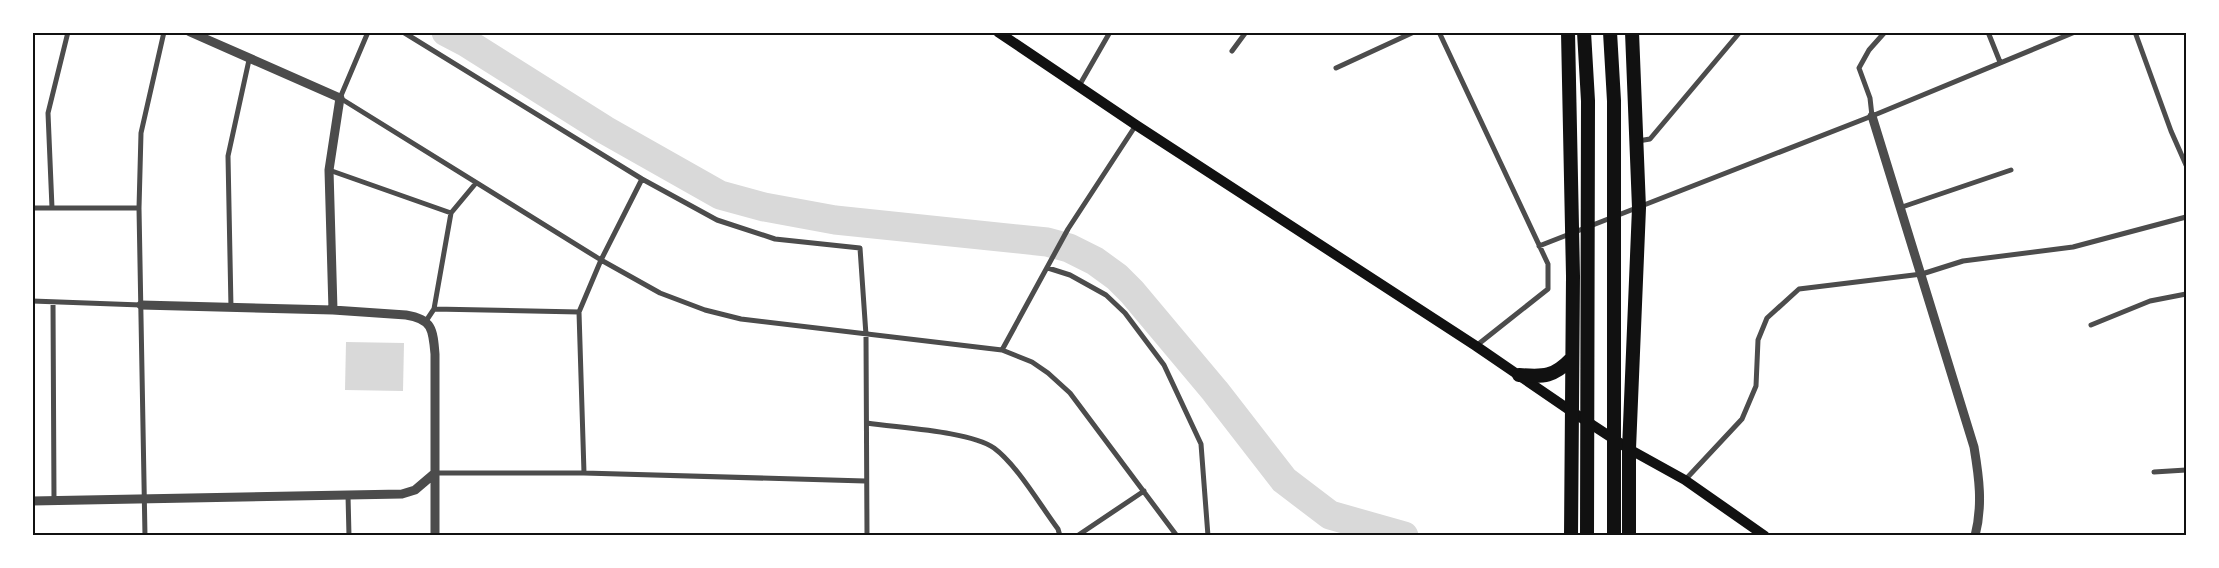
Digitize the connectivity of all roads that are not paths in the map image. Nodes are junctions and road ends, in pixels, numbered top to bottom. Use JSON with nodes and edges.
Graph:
{"nodes":[{"id":1,"x":68,"y":32,"type":"edge"},
{"id":2,"x":164,"y":32,"type":"edge"},
{"id":3,"x":190,"y":32,"type":"edge"},
{"id":4,"x":368,"y":32,"type":"edge"},
{"id":5,"x":403,"y":32,"type":"edge"},
{"id":6,"x":998,"y":32,"type":"edge"},
{"id":7,"x":1110,"y":32,"type":"edge"},
{"id":8,"x":1246,"y":32,"type":"edge"},
{"id":9,"x":1414,"y":32,"type":"edge"},
{"id":10,"x":1439,"y":32,"type":"edge"},
{"id":11,"x":1568,"y":32,"type":"edge"},
{"id":12,"x":1584,"y":32,"type":"edge"},
{"id":13,"x":1610,"y":32,"type":"edge"},
{"id":14,"x":1632,"y":32,"type":"edge"},
{"id":15,"x":1740,"y":32,"type":"edge"},
{"id":16,"x":1885,"y":32,"type":"edge"},
{"id":17,"x":1988,"y":32,"type":"edge"},
{"id":18,"x":2075,"y":32,"type":"edge"},
{"id":19,"x":2135,"y":32,"type":"edge"},
{"id":20,"x":1232,"y":51,"type":"dead end"},
{"id":21,"x":248,"y":60,"type":"junction"},
{"id":22,"x":2000,"y":62,"type":"junction"},
{"id":23,"x":1336,"y":68,"type":"dead end"},
{"id":24,"x":1078,"y":87,"type":"junction"},
{"id":25,"x":340,"y":98,"type":"junction"},
{"id":26,"x":1872,"y":116,"type":"junction"},
{"id":27,"x":1136,"y":125,"type":"junction"},
{"id":28,"x":1636,"y":141,"type":"junction"},
{"id":29,"x":2186,"y":164,"type":"edge"},
{"id":30,"x":329,"y":170,"type":"junction"},
{"id":31,"x":2012,"y":170,"type":"dead end"},
{"id":32,"x":642,"y":179,"type":"junction"},
{"id":33,"x":476,"y":183,"type":"junction"},
{"id":34,"x":1902,"y":207,"type":"junction"},
{"id":35,"x":32,"y":208,"type":"edge"},
{"id":36,"x":52,"y":208,"type":"junction"},
{"id":37,"x":139,"y":208,"type":"junction"},
{"id":38,"x":1639,"y":208,"type":"junction"},
{"id":39,"x":451,"y":213,"type":"junction"},
{"id":40,"x":2186,"y":217,"type":"edge"},
{"id":41,"x":1572,"y":234,"type":"junction"},
{"id":42,"x":1539,"y":246,"type":"junction"},
{"id":43,"x":601,"y":260,"type":"junction"},
{"id":44,"x":1048,"y":268,"type":"junction"},
{"id":45,"x":1922,"y":274,"type":"junction"},
{"id":46,"x":2186,"y":294,"type":"edge"},
{"id":47,"x":32,"y":301,"type":"edge"},
{"id":48,"x":54,"y":302,"type":"junction"},
{"id":49,"x":142,"y":305,"type":"junction"},
{"id":50,"x":231,"y":308,"type":"junction"},
{"id":51,"x":434,"y":309,"type":"junction"},
{"id":52,"x":333,"y":310,"type":"junction"},
{"id":53,"x":579,"y":312,"type":"junction"},
{"id":54,"x":426,"y":321,"type":"junction"},
{"id":55,"x":2090,"y":325,"type":"dead end"},
{"id":56,"x":866,"y":335,"type":"junction"},
{"id":57,"x":1476,"y":346,"type":"junction"},
{"id":58,"x":1002,"y":350,"type":"junction"},
{"id":59,"x":1572,"y":358,"type":"junction"},
{"id":60,"x":1519,"y":375,"type":"junction"},
{"id":61,"x":1571,"y":411,"type":"junction"},
{"id":62,"x":867,"y":423,"type":"junction"},
{"id":63,"x":1629,"y":449,"type":"junction"},
{"id":64,"x":2186,"y":470,"type":"edge"},
{"id":65,"x":2154,"y":472,"type":"dead end"},
{"id":66,"x":435,"y":473,"type":"junction"},
{"id":67,"x":584,"y":473,"type":"junction"},
{"id":68,"x":1685,"y":480,"type":"junction"},
{"id":69,"x":865,"y":481,"type":"junction"},
{"id":70,"x":1144,"y":492,"type":"junction"},
{"id":71,"x":348,"y":495,"type":"junction"},
{"id":72,"x":146,"y":498,"type":"junction"},
{"id":73,"x":54,"y":500,"type":"junction"},
{"id":74,"x":32,"y":501,"type":"edge"},
{"id":75,"x":145,"y":536,"type":"edge"},
{"id":76,"x":349,"y":536,"type":"edge"},
{"id":77,"x":435,"y":536,"type":"edge"},
{"id":78,"x":867,"y":536,"type":"edge"},
{"id":79,"x":1060,"y":536,"type":"edge"},
{"id":80,"x":1077,"y":536,"type":"edge"},
{"id":81,"x":1177,"y":536,"type":"edge"},
{"id":82,"x":1208,"y":536,"type":"edge"},
{"id":83,"x":1571,"y":536,"type":"edge"},
{"id":84,"x":1587,"y":536,"type":"edge"},
{"id":85,"x":1614,"y":536,"type":"edge"},
{"id":86,"x":1629,"y":536,"type":"edge"},
{"id":87,"x":1765,"y":536,"type":"edge"},
{"id":88,"x":1975,"y":536,"type":"edge"}],
"edges":[{"from":1,"to":36,"type":"street"},
{"from":2,"to":37,"type":"street"},
{"from":3,"to":21,"type":"street"},
{"from":4,"to":25,"type":"street"},
{"from":5,"to":32,"type":"street"},
{"from":6,"to":24,"type":"main road"},
{"from":7,"to":24,"type":"street"},
{"from":8,"to":20,"type":"street"},
{"from":9,"to":23,"type":"street"},
{"from":10,"to":42,"type":"street"},
{"from":11,"to":41,"type":"highway"},
{"from":12,"to":84,"type":"highway"},
{"from":13,"to":85,"type":"highway"},
{"from":14,"to":28,"type":"highway"},
{"from":15,"to":28,"type":"street"},
{"from":16,"to":26,"type":"street"},
{"from":17,"to":22,"type":"street"},
{"from":18,"to":22,"type":"street"},
{"from":19,"to":29,"type":"street"},
{"from":21,"to":25,"type":"street"},
{"from":21,"to":50,"type":"street"},
{"from":22,"to":26,"type":"street"},
{"from":24,"to":27,"type":"main road"},
{"from":25,"to":30,"type":"street"},
{"from":25,"to":33,"type":"street"},
{"from":26,"to":34,"type":"street"},
{"from":26,"to":38,"type":"street"},
{"from":27,"to":44,"type":"street"},
{"from":27,"to":57,"type":"main road"},
{"from":28,"to":38,"type":"highway"},
{"from":30,"to":39,"type":"street"},
{"from":30,"to":52,"type":"street"},
{"from":31,"to":34,"type":"street"},
{"from":32,"to":43,"type":"street"},
{"from":32,"to":56,"type":"street"},
{"from":33,"to":39,"type":"street"},
{"from":33,"to":43,"type":"street"},
{"from":34,"to":45,"type":"street"},
{"from":35,"to":36,"type":"street"},
{"from":36,"to":37,"type":"street"},
{"from":37,"to":49,"type":"street"},
{"from":38,"to":41,"type":"street"},
{"from":38,"to":63,"type":"highway"},
{"from":39,"to":51,"type":"street"},
{"from":40,"to":45,"type":"street"},
{"from":41,"to":42,"type":"street"},
{"from":41,"to":59,"type":"highway"},
{"from":42,"to":57,"type":"street"},
{"from":43,"to":53,"type":"street"},
{"from":43,"to":56,"type":"street"},
{"from":44,"to":58,"type":"street"},
{"from":44,"to":82,"type":"street"},
{"from":45,"to":68,"type":"street"},
{"from":45,"to":88,"type":"street"},
{"from":46,"to":55,"type":"street"},
{"from":47,"to":48,"type":"street"},
{"from":48,"to":49,"type":"street"},
{"from":48,"to":73,"type":"street"},
{"from":49,"to":50,"type":"street"},
{"from":49,"to":72,"type":"street"},
{"from":50,"to":52,"type":"street"},
{"from":51,"to":53,"type":"street"},
{"from":51,"to":54,"type":"street"},
{"from":52,"to":54,"type":"street"},
{"from":53,"to":67,"type":"street"},
{"from":54,"to":66,"type":"street"},
{"from":56,"to":58,"type":"street"},
{"from":56,"to":62,"type":"street"},
{"from":57,"to":60,"type":"main road"},
{"from":58,"to":70,"type":"street"},
{"from":59,"to":60,"type":"highway"},
{"from":59,"to":61,"type":"highway"},
{"from":60,"to":61,"type":"main road"},
{"from":61,"to":63,"type":"main road"},
{"from":61,"to":83,"type":"highway"},
{"from":62,"to":69,"type":"street"},
{"from":62,"to":79,"type":"street"},
{"from":63,"to":68,"type":"main road"},
{"from":63,"to":86,"type":"highway"},
{"from":64,"to":65,"type":"street"},
{"from":66,"to":67,"type":"street"},
{"from":66,"to":71,"type":"street"},
{"from":66,"to":77,"type":"street"},
{"from":67,"to":69,"type":"street"},
{"from":68,"to":87,"type":"main road"},
{"from":69,"to":78,"type":"street"},
{"from":70,"to":80,"type":"street"},
{"from":70,"to":81,"type":"street"},
{"from":71,"to":72,"type":"street"},
{"from":71,"to":76,"type":"street"},
{"from":72,"to":73,"type":"street"},
{"from":72,"to":75,"type":"street"},
{"from":73,"to":74,"type":"street"}]}
